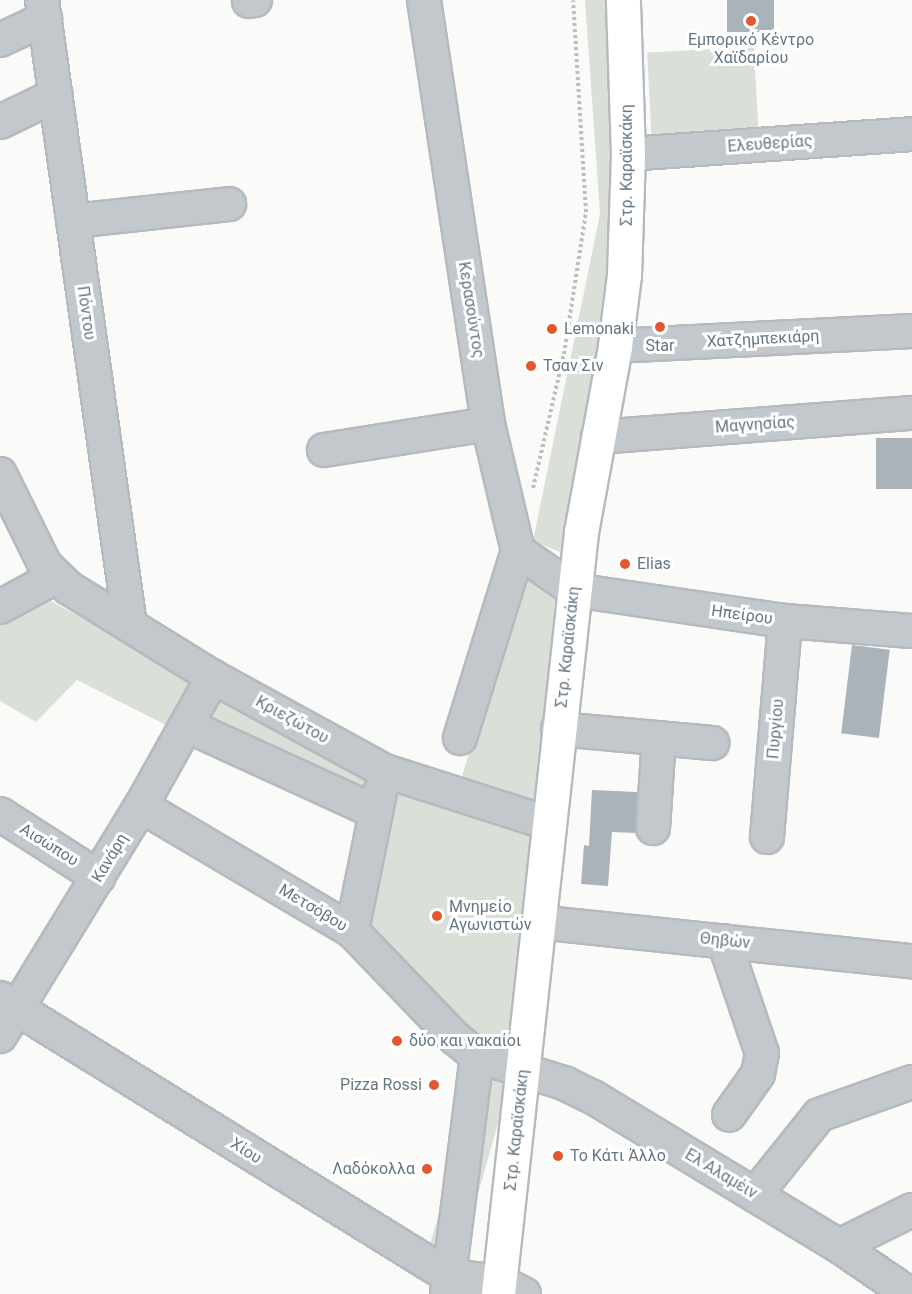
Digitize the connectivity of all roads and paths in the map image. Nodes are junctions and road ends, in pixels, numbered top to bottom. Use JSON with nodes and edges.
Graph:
{"nodes":[{"id":1,"x":424,"y":0,"type":"edge"},
{"id":2,"x":573,"y":0,"type":"edge"},
{"id":3,"x":623,"y":0,"type":"edge"},
{"id":4,"x":43,"y":9,"type":"edge"},
{"id":5,"x":0,"y":40,"type":"edge"},
{"id":6,"x":56,"y":95,"type":"junction"},
{"id":7,"x":0,"y":122,"type":"edge"},
{"id":8,"x":912,"y":134,"type":"edge"},
{"id":9,"x":628,"y":154,"type":"junction"},
{"id":10,"x":229,"y":204,"type":"dead end"},
{"id":11,"x":73,"y":221,"type":"junction"},
{"id":12,"x":912,"y":331,"type":"edge"},
{"id":13,"x":615,"y":346,"type":"junction"},
{"id":14,"x":912,"y":413,"type":"edge"},
{"id":15,"x":488,"y":424,"type":"junction"},
{"id":16,"x":598,"y":436,"type":"junction"},
{"id":17,"x":324,"y":450,"type":"dead end"},
{"id":18,"x":0,"y":474,"type":"edge"},
{"id":19,"x":532,"y":493,"type":"dead end"},
{"id":20,"x":518,"y":550,"type":"junction"},
{"id":21,"x":55,"y":577,"type":"junction"},
{"id":22,"x":574,"y":590,"type":"junction"},
{"id":23,"x":0,"y":607,"type":"edge"},
{"id":24,"x":785,"y":621,"type":"junction"},
{"id":25,"x":130,"y":625,"type":"junction"},
{"id":26,"x":912,"y":631,"type":"edge"},
{"id":27,"x":213,"y":677,"type":"junction"},
{"id":28,"x":188,"y":726,"type":"junction"},
{"id":29,"x":558,"y":729,"type":"junction"},
{"id":30,"x":460,"y":738,"type":"dead end"},
{"id":31,"x":659,"y":738,"type":"junction"},
{"id":32,"x":712,"y":743,"type":"dead end"},
{"id":33,"x":385,"y":771,"type":"junction"},
{"id":34,"x":141,"y":806,"type":"junction"},
{"id":35,"x":376,"y":812,"type":"junction"},
{"id":36,"x":0,"y":814,"type":"edge"},
{"id":37,"x":548,"y":823,"type":"junction"},
{"id":38,"x":653,"y":828,"type":"dead end"},
{"id":39,"x":767,"y":837,"type":"dead end"},
{"id":40,"x":98,"y":877,"type":"junction"},
{"id":41,"x":538,"y":922,"type":"junction"},
{"id":42,"x":351,"y":931,"type":"junction"},
{"id":43,"x":724,"y":941,"type":"junction"},
{"id":44,"x":912,"y":961,"type":"edge"},
{"id":45,"x":8,"y":1004,"type":"edge"},
{"id":46,"x":0,"y":1036,"type":"edge"},
{"id":47,"x":477,"y":1056,"type":"junction"},
{"id":48,"x":524,"y":1071,"type":"junction"},
{"id":49,"x":912,"y":1082,"type":"edge"},
{"id":50,"x":729,"y":1115,"type":"dead end"},
{"id":51,"x":755,"y":1195,"type":"junction"},
{"id":52,"x":912,"y":1210,"type":"edge"},
{"id":53,"x":839,"y":1246,"type":"junction"},
{"id":54,"x":448,"y":1285,"type":"edge"},
{"id":55,"x":507,"y":1290,"type":"edge"},
{"id":56,"x":909,"y":1294,"type":"edge"}],
"edges":[{"from":1,"to":15,"type":"street","name":"Κερασούντος"},
{"from":2,"to":19,"type":"path"},
{"from":3,"to":9,"type":"main road","name":"Στρ. Καραϊσκάκη"},
{"from":4,"to":5,"type":"street"},
{"from":4,"to":6,"type":"street","name":"Πόντου"},
{"from":6,"to":7,"type":"street"},
{"from":6,"to":11,"type":"street","name":"Πόντου"},
{"from":8,"to":9,"type":"street","name":"Ελευθερίας"},
{"from":9,"to":13,"type":"main road","name":"Στρ. Καραϊσκάκη"},
{"from":10,"to":11,"type":"street"},
{"from":11,"to":25,"type":"street","name":"Πόντου"},
{"from":12,"to":13,"type":"street","name":"Χατζημπεκιάρη"},
{"from":13,"to":16,"type":"main road","name":"Στρ. Καραϊσκάκη"},
{"from":14,"to":16,"type":"street","name":"Μαγνησίας"},
{"from":15,"to":17,"type":"street"},
{"from":15,"to":20,"type":"street","name":"Κερασούντος"},
{"from":16,"to":22,"type":"main road","name":"Στρ. Καραϊσκάκη"},
{"from":18,"to":21,"type":"street"},
{"from":20,"to":22,"type":"street"},
{"from":20,"to":30,"type":"street"},
{"from":21,"to":23,"type":"street"},
{"from":21,"to":25,"type":"street","name":"Κριεζώτου"},
{"from":22,"to":24,"type":"street","name":"Ηπείρου"},
{"from":22,"to":29,"type":"main road","name":"Στρ. Καραϊσκάκη"},
{"from":24,"to":26,"type":"street","name":"Ηπείρου"},
{"from":24,"to":39,"type":"street","name":"Πυργίου"},
{"from":25,"to":27,"type":"street","name":"Κριεζώτου"},
{"from":27,"to":28,"type":"street","name":"Κανάρη"},
{"from":27,"to":33,"type":"street","name":"Κριεζώτου"},
{"from":28,"to":34,"type":"street","name":"Κανάρη"},
{"from":28,"to":35,"type":"street"},
{"from":29,"to":31,"type":"street"},
{"from":29,"to":37,"type":"main road","name":"Στρ. Καραϊσκάκη"},
{"from":31,"to":32,"type":"street"},
{"from":31,"to":38,"type":"street"},
{"from":33,"to":35,"type":"street"},
{"from":33,"to":37,"type":"street","name":"Κριεζώτου"},
{"from":34,"to":40,"type":"street","name":"Κανάρη"},
{"from":34,"to":42,"type":"street","name":"Μετσόβου"},
{"from":35,"to":42,"type":"street"},
{"from":36,"to":40,"type":"street","name":"Αισώπου"},
{"from":37,"to":41,"type":"main road","name":"Στρ. Καραϊσκάκη"},
{"from":40,"to":45,"type":"street","name":"Κανάρη"},
{"from":41,"to":43,"type":"street","name":"Θηβών"},
{"from":41,"to":48,"type":"main road","name":"Στρ. Καραϊσκάκη"},
{"from":42,"to":47,"type":"street","name":"Μετσόβου"},
{"from":43,"to":44,"type":"street","name":"Θηβών"},
{"from":43,"to":50,"type":"street"},
{"from":45,"to":46,"type":"street","name":"Κανάρη"},
{"from":45,"to":54,"type":"street","name":"Χίου"},
{"from":47,"to":48,"type":"street","name":"Μετσόβου"},
{"from":47,"to":54,"type":"street"},
{"from":48,"to":51,"type":"street","name":"Ελ Αλαμέιν"},
{"from":48,"to":55,"type":"main road","name":"Στρ. Καραϊσκάκη"},
{"from":49,"to":51,"type":"street"},
{"from":51,"to":53,"type":"street","name":"Ελ Αλαμέιν"},
{"from":52,"to":53,"type":"street"},
{"from":53,"to":56,"type":"street","name":"Ελ Αλαμέιν"},
{"from":54,"to":55,"type":"street","name":"Χίου"}]}
